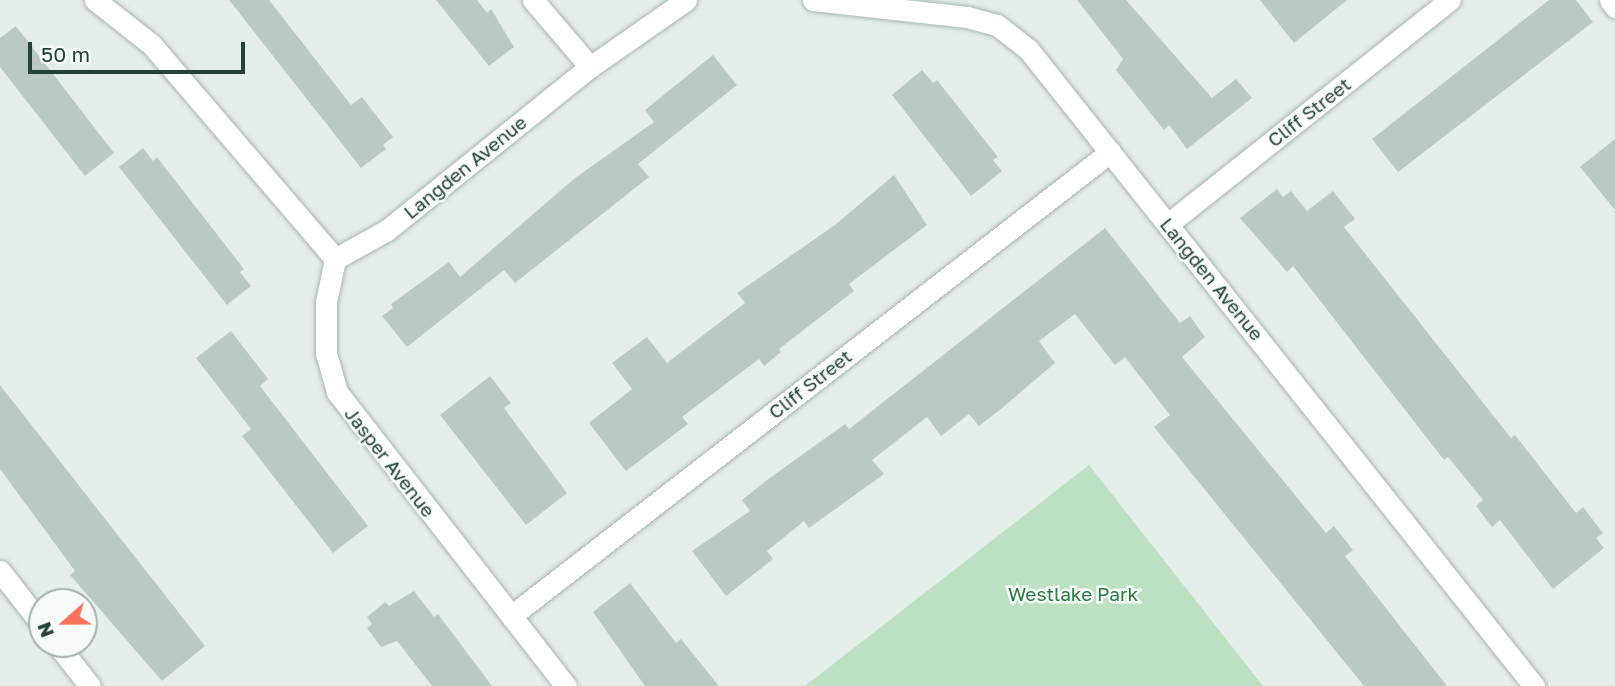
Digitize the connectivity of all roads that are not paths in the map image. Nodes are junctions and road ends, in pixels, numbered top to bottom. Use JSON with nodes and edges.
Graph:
{"nodes":[{"id":1,"x":95,"y":0,"type":"edge"},
{"id":2,"x":533,"y":0,"type":"edge"},
{"id":3,"x":685,"y":0,"type":"edge"},
{"id":4,"x":813,"y":0,"type":"edge"},
{"id":5,"x":1450,"y":0,"type":"edge"},
{"id":6,"x":1609,"y":0,"type":"edge"},
{"id":7,"x":1615,"y":7,"type":"edge"},
{"id":8,"x":590,"y":67,"type":"junction"},
{"id":9,"x":1110,"y":152,"type":"junction"},
{"id":10,"x":1168,"y":224,"type":"junction"},
{"id":11,"x":335,"y":259,"type":"junction"},
{"id":12,"x":0,"y":571,"type":"edge"},
{"id":13,"x":28,"y":607,"type":"edge"},
{"id":14,"x":511,"y":616,"type":"junction"},
{"id":15,"x":68,"y":658,"type":"edge"},
{"id":16,"x":90,"y":686,"type":"edge"},
{"id":17,"x":566,"y":686,"type":"edge"},
{"id":18,"x":1534,"y":686,"type":"edge"}],
"edges":[{"from":1,"to":11,"type":"street"},
{"from":2,"to":8,"type":"street"},
{"from":3,"to":8,"type":"street","name":"Langden Avenue"},
{"from":4,"to":9,"type":"street","name":"Langden Avenue"},
{"from":5,"to":10,"type":"street","name":"Cliff Street"},
{"from":6,"to":7,"type":"street"},
{"from":8,"to":11,"type":"street","name":"Langden Avenue"},
{"from":9,"to":10,"type":"street","name":"Langden Avenue"},
{"from":9,"to":14,"type":"street","name":"Cliff Street"},
{"from":10,"to":18,"type":"street","name":"Langden Avenue"},
{"from":11,"to":14,"type":"street","name":"Jasper Avenue"},
{"from":12,"to":13,"type":"street"},
{"from":14,"to":17,"type":"street","name":"Jasper Avenue"},
{"from":15,"to":16,"type":"street"}]}
